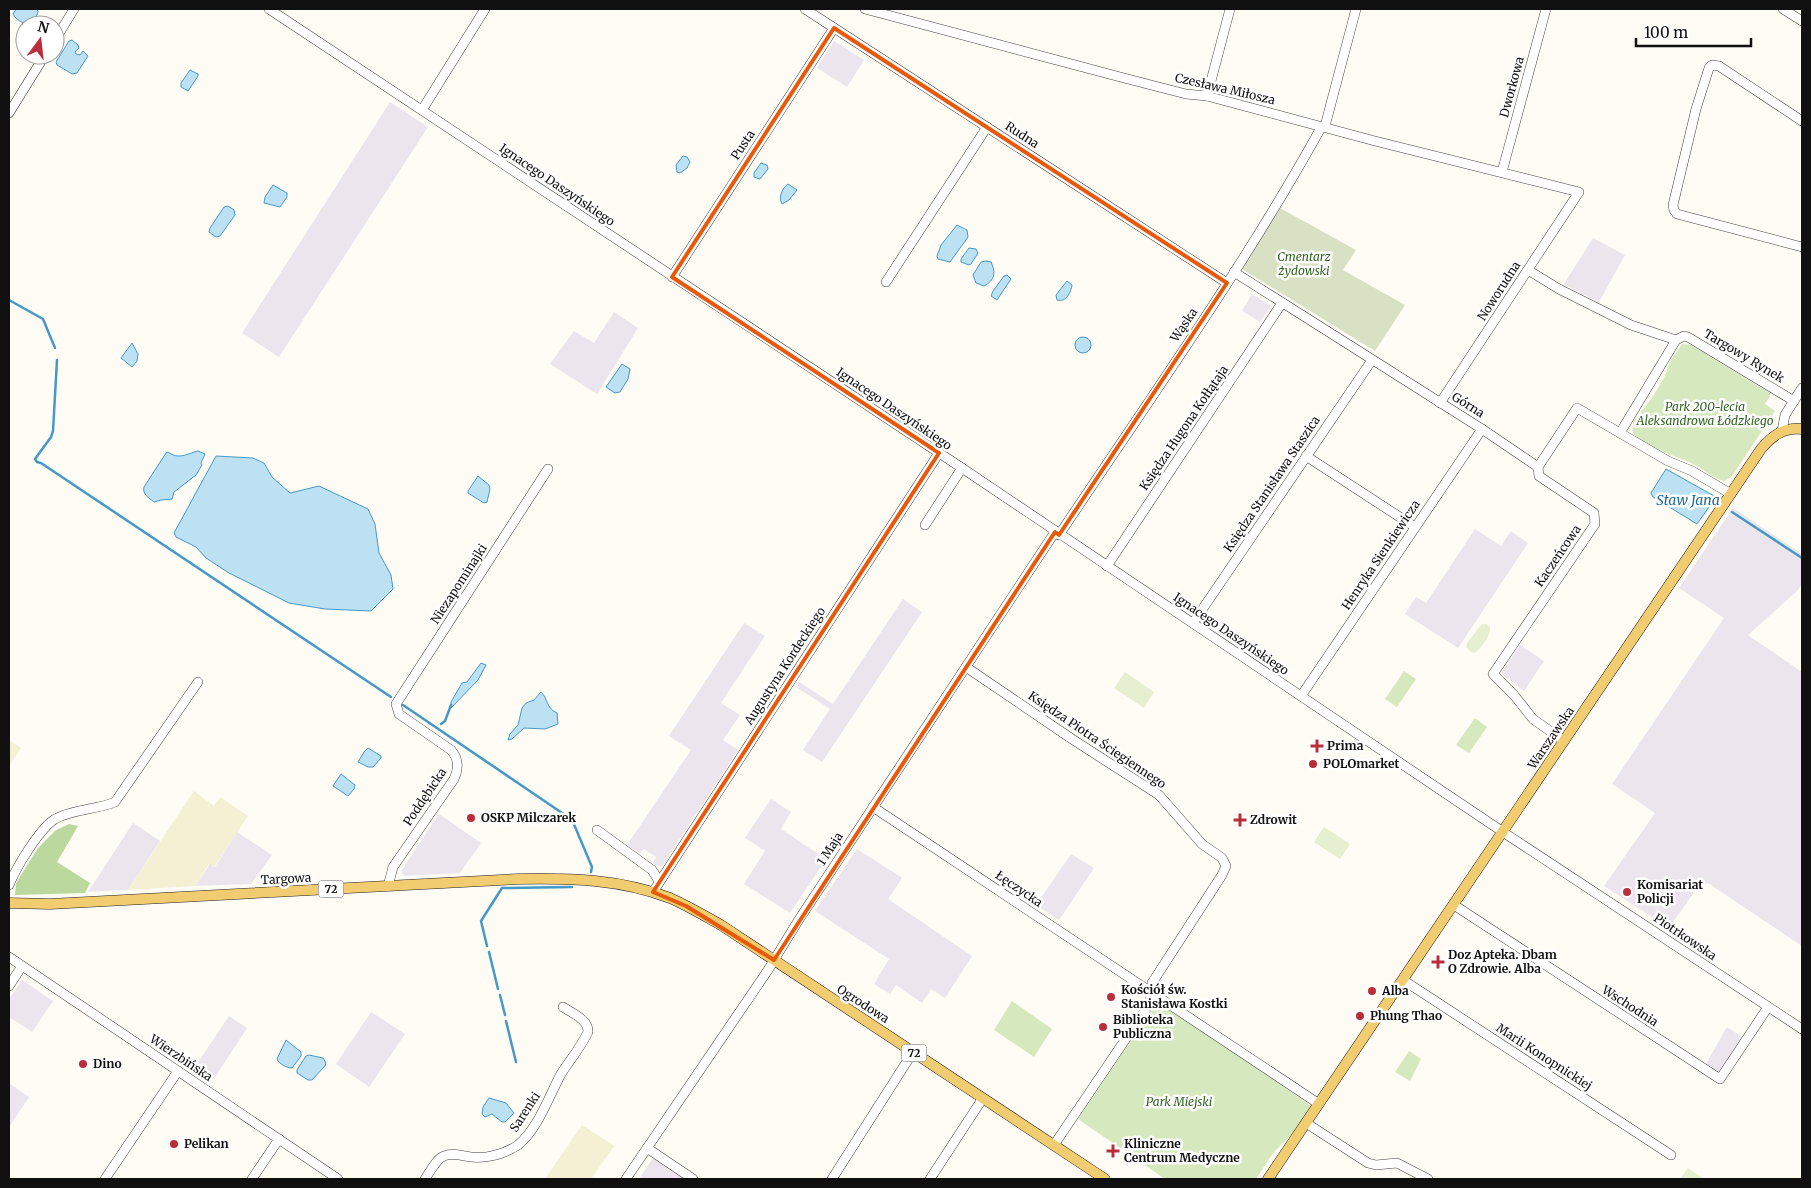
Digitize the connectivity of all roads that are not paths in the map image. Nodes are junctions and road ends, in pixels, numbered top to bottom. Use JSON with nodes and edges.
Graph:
{"nodes":[{"id":1,"x":74,"y":9,"type":"edge"},
{"id":2,"x":269,"y":9,"type":"edge"},
{"id":3,"x":485,"y":9,"type":"edge"},
{"id":4,"x":804,"y":9,"type":"edge"},
{"id":5,"x":865,"y":9,"type":"edge"},
{"id":6,"x":1230,"y":9,"type":"edge"},
{"id":7,"x":1356,"y":9,"type":"edge"},
{"id":8,"x":1546,"y":9,"type":"edge"},
{"id":9,"x":1783,"y":9,"type":"edge"},
{"id":10,"x":1802,"y":21,"type":"edge"},
{"id":11,"x":65,"y":24,"type":"edge"},
{"id":12,"x":834,"y":28,"type":"junction"},
{"id":13,"x":39,"y":65,"type":"edge"},
{"id":14,"x":1207,"y":96,"type":"junction"},
{"id":15,"x":422,"y":110,"type":"junction"},
{"id":16,"x":9,"y":113,"type":"edge"},
{"id":17,"x":1802,"y":121,"type":"edge"},
{"id":18,"x":1324,"y":126,"type":"junction"},
{"id":19,"x":987,"y":127,"type":"junction"},
{"id":20,"x":1502,"y":172,"type":"junction"},
{"id":21,"x":1579,"y":192,"type":"joint"},
{"id":22,"x":1802,"y":247,"type":"edge"},
{"id":23,"x":1528,"y":270,"type":"junction"},
{"id":24,"x":1234,"y":272,"type":"junction"},
{"id":25,"x":672,"y":277,"type":"junction"},
{"id":26,"x":886,"y":282,"type":"dead end"},
{"id":27,"x":1227,"y":283,"type":"junction"},
{"id":28,"x":1282,"y":302,"type":"junction"},
{"id":29,"x":1676,"y":340,"type":"junction"},
{"id":30,"x":1372,"y":360,"type":"junction"},
{"id":31,"x":1802,"y":388,"type":"edge"},
{"id":32,"x":1794,"y":401,"type":"junction"},
{"id":33,"x":1440,"y":403,"type":"junction"},
{"id":34,"x":1482,"y":428,"type":"junction"},
{"id":35,"x":1802,"y":428,"type":"edge"},
{"id":36,"x":1782,"y":431,"type":"junction"},
{"id":37,"x":1620,"y":433,"type":"junction"},
{"id":38,"x":939,"y":454,"type":"junction"},
{"id":39,"x":1306,"y":456,"type":"junction"},
{"id":40,"x":1538,"y":467,"type":"junction"},
{"id":41,"x":962,"y":468,"type":"junction"},
{"id":42,"x":548,"y":469,"type":"dead end"},
{"id":43,"x":1731,"y":494,"type":"junction"},
{"id":44,"x":925,"y":525,"type":"dead end"},
{"id":45,"x":1415,"y":527,"type":"junction"},
{"id":46,"x":1057,"y":533,"type":"junction"},
{"id":47,"x":1107,"y":566,"type":"junction"},
{"id":48,"x":1193,"y":623,"type":"junction"},
{"id":49,"x":966,"y":667,"type":"junction"},
{"id":50,"x":198,"y":682,"type":"dead end"},
{"id":51,"x":1301,"y":696,"type":"junction"},
{"id":52,"x":399,"y":714,"type":"joint"},
{"id":53,"x":1564,"y":741,"type":"junction"},
{"id":54,"x":873,"y":807,"type":"junction"},
{"id":55,"x":596,"y":830,"type":"dead end"},
{"id":56,"x":1504,"y":832,"type":"junction"},
{"id":57,"x":659,"y":881,"type":"junction"},
{"id":58,"x":9,"y":885,"type":"edge"},
{"id":59,"x":388,"y":886,"type":"junction"},
{"id":60,"x":653,"y":892,"type":"junction"},
{"id":61,"x":9,"y":903,"type":"edge"},
{"id":62,"x":1454,"y":905,"type":"junction"},
{"id":63,"x":9,"y":957,"type":"edge"},
{"id":64,"x":774,"y":960,"type":"junction"},
{"id":65,"x":22,"y":966,"type":"junction"},
{"id":66,"x":1404,"y":980,"type":"junction"},
{"id":67,"x":9,"y":986,"type":"edge"},
{"id":68,"x":1151,"y":992,"type":"junction"},
{"id":69,"x":1768,"y":1006,"type":"junction"},
{"id":70,"x":563,"y":1007,"type":"dead end"},
{"id":71,"x":1802,"y":1029,"type":"edge"},
{"id":72,"x":913,"y":1052,"type":"junction"},
{"id":73,"x":178,"y":1071,"type":"junction"},
{"id":74,"x":983,"y":1098,"type":"junction"},
{"id":75,"x":1319,"y":1104,"type":"junction"},
{"id":76,"x":1306,"y":1123,"type":"junction"},
{"id":77,"x":279,"y":1139,"type":"junction"},
{"id":78,"x":1054,"y":1145,"type":"junction"},
{"id":79,"x":647,"y":1148,"type":"junction"},
{"id":80,"x":1671,"y":1155,"type":"dead end"},
{"id":81,"x":105,"y":1179,"type":"edge"},
{"id":82,"x":252,"y":1179,"type":"edge"},
{"id":83,"x":338,"y":1179,"type":"edge"},
{"id":84,"x":425,"y":1179,"type":"edge"},
{"id":85,"x":626,"y":1179,"type":"edge"},
{"id":86,"x":693,"y":1179,"type":"edge"},
{"id":87,"x":832,"y":1179,"type":"edge"},
{"id":88,"x":930,"y":1179,"type":"edge"},
{"id":89,"x":1105,"y":1179,"type":"edge"},
{"id":90,"x":1268,"y":1179,"type":"edge"},
{"id":91,"x":1428,"y":1179,"type":"edge"}],
"edges":[{"from":1,"to":11,"type":"street"},
{"from":2,"to":15,"type":"street","name":"Ignacego Daszyńskiego"},
{"from":3,"to":15,"type":"street"},
{"from":4,"to":12,"type":"street","name":"Rudna"},
{"from":5,"to":14,"type":"street","name":"Czesława Miłosza"},
{"from":6,"to":14,"type":"street"},
{"from":7,"to":18,"type":"street","name":"Wąska"},
{"from":8,"to":20,"type":"street","name":"Dworkowa"},
{"from":9,"to":10,"type":"street"},
{"from":12,"to":19,"type":"street","name":"Rudna"},
{"from":12,"to":25,"type":"street","name":"Pusta"},
{"from":13,"to":16,"type":"street"},
{"from":14,"to":18,"type":"street","name":"Czesława Miłosza"},
{"from":15,"to":25,"type":"street","name":"Ignacego Daszyńskiego"},
{"from":17,"to":22,"type":"street"},
{"from":18,"to":20,"type":"street","name":"Czesława Miłosza"},
{"from":18,"to":24,"type":"street","name":"Wąska"},
{"from":19,"to":26,"type":"street"},
{"from":19,"to":27,"type":"street","name":"Rudna"},
{"from":20,"to":21,"type":"street","name":"Czesława Miłosza"},
{"from":21,"to":23,"type":"street","name":"Noworudna"},
{"from":23,"to":29,"type":"street","name":"Targowy Rynek"},
{"from":23,"to":33,"type":"street","name":"Noworudna"},
{"from":24,"to":27,"type":"street","name":"Wąska"},
{"from":24,"to":28,"type":"street"},
{"from":25,"to":38,"type":"street","name":"Ignacego Daszyńskiego"},
{"from":27,"to":46,"type":"street","name":"Wąska"},
{"from":28,"to":30,"type":"street","name":"Górna"},
{"from":28,"to":47,"type":"street","name":"Księdza Hugona Kołłątaja"},
{"from":29,"to":32,"type":"street","name":"Targowy Rynek"},
{"from":29,"to":37,"type":"street"},
{"from":30,"to":33,"type":"street","name":"Górna"},
{"from":30,"to":39,"type":"street","name":"Księdza Stanisława Staszica"},
{"from":31,"to":32,"type":"street"},
{"from":32,"to":36,"type":"street"},
{"from":33,"to":34,"type":"street","name":"Górna"},
{"from":34,"to":40,"type":"street","name":"Górna"},
{"from":34,"to":45,"type":"street","name":"Henryka Sienkiewicza"},
{"from":35,"to":36,"type":"main road"},
{"from":36,"to":43,"type":"main road","name":"Warszawska"},
{"from":37,"to":40,"type":"street"},
{"from":37,"to":43,"type":"street"},
{"from":38,"to":41,"type":"street","name":"Ignacego Daszyńskiego"},
{"from":38,"to":57,"type":"street","name":"Augustyna Kordeckiego"},
{"from":39,"to":45,"type":"street"},
{"from":39,"to":48,"type":"street","name":"Księdza Stanisława Staszica"},
{"from":40,"to":53,"type":"street","name":"Kaczeńcowa"},
{"from":41,"to":44,"type":"street"},
{"from":41,"to":46,"type":"street","name":"Ignacego Daszyńskiego"},
{"from":42,"to":52,"type":"street","name":"Niezapominajki"},
{"from":43,"to":53,"type":"main road","name":"Warszawska"},
{"from":45,"to":51,"type":"street","name":"Henryka Sienkiewicza"},
{"from":46,"to":47,"type":"street","name":"Ignacego Daszyńskiego"},
{"from":46,"to":49,"type":"street","name":"1 Maja"},
{"from":47,"to":48,"type":"street","name":"Ignacego Daszyńskiego"},
{"from":48,"to":51,"type":"street","name":"Ignacego Daszyńskiego"},
{"from":49,"to":54,"type":"street","name":"1 Maja"},
{"from":49,"to":68,"type":"street","name":"Księdza Piotra Ściegiennego"},
{"from":50,"to":58,"type":"street"},
{"from":51,"to":56,"type":"street","name":"Ignacego Daszyńskiego"},
{"from":52,"to":59,"type":"street","name":"Poddębicka"},
{"from":53,"to":56,"type":"main road","name":"Warszawska"},
{"from":54,"to":64,"type":"street","name":"1 Maja"},
{"from":54,"to":68,"type":"street","name":"Łęczycka"},
{"from":55,"to":57,"type":"street"},
{"from":56,"to":62,"type":"main road","name":"Warszawska"},
{"from":56,"to":69,"type":"street","name":"Piotrkowska"},
{"from":57,"to":60,"type":"street","name":"Augustyna Kordeckiego"},
{"from":59,"to":60,"type":"main road","name":"Targowa","number":"72"},
{"from":59,"to":61,"type":"main road","name":"Targowa","number":"72"},
{"from":60,"to":64,"type":"main road","name":"Ogrodowa","number":"72"},
{"from":62,"to":66,"type":"main road","name":"Warszawska"},
{"from":62,"to":69,"type":"street","name":"Wschodnia"},
{"from":63,"to":65,"type":"street","name":"Wierzbińska"},
{"from":64,"to":72,"type":"main road","name":"Ogrodowa","number":"72"},
{"from":64,"to":79,"type":"street","name":"1 Maja"},
{"from":65,"to":67,"type":"street"},
{"from":65,"to":73,"type":"street","name":"Wierzbińska"},
{"from":66,"to":75,"type":"main road","name":"Warszawska"},
{"from":66,"to":80,"type":"street","name":"Marii Konopnickiej"},
{"from":68,"to":75,"type":"street","name":"Łęczycka"},
{"from":68,"to":78,"type":"street"},
{"from":69,"to":71,"type":"street","name":"Piotrkowska"},
{"from":70,"to":84,"type":"street","name":"Sarenki"},
{"from":72,"to":74,"type":"main road","name":"Ogrodowa","number":"72"},
{"from":72,"to":87,"type":"street"},
{"from":73,"to":77,"type":"street","name":"Wierzbińska"},
{"from":73,"to":81,"type":"street"},
{"from":74,"to":78,"type":"main road","name":"Ogrodowa","number":"72"},
{"from":74,"to":88,"type":"street"},
{"from":75,"to":76,"type":"main road","name":"Warszawska"},
{"from":76,"to":90,"type":"main road","name":"Warszawska"},
{"from":76,"to":91,"type":"street"},
{"from":77,"to":82,"type":"street"},
{"from":77,"to":83,"type":"street","name":"Wierzbińska"},
{"from":78,"to":89,"type":"main road","number":"72"},
{"from":79,"to":85,"type":"street","name":"1 Maja"},
{"from":79,"to":86,"type":"street"}]}
